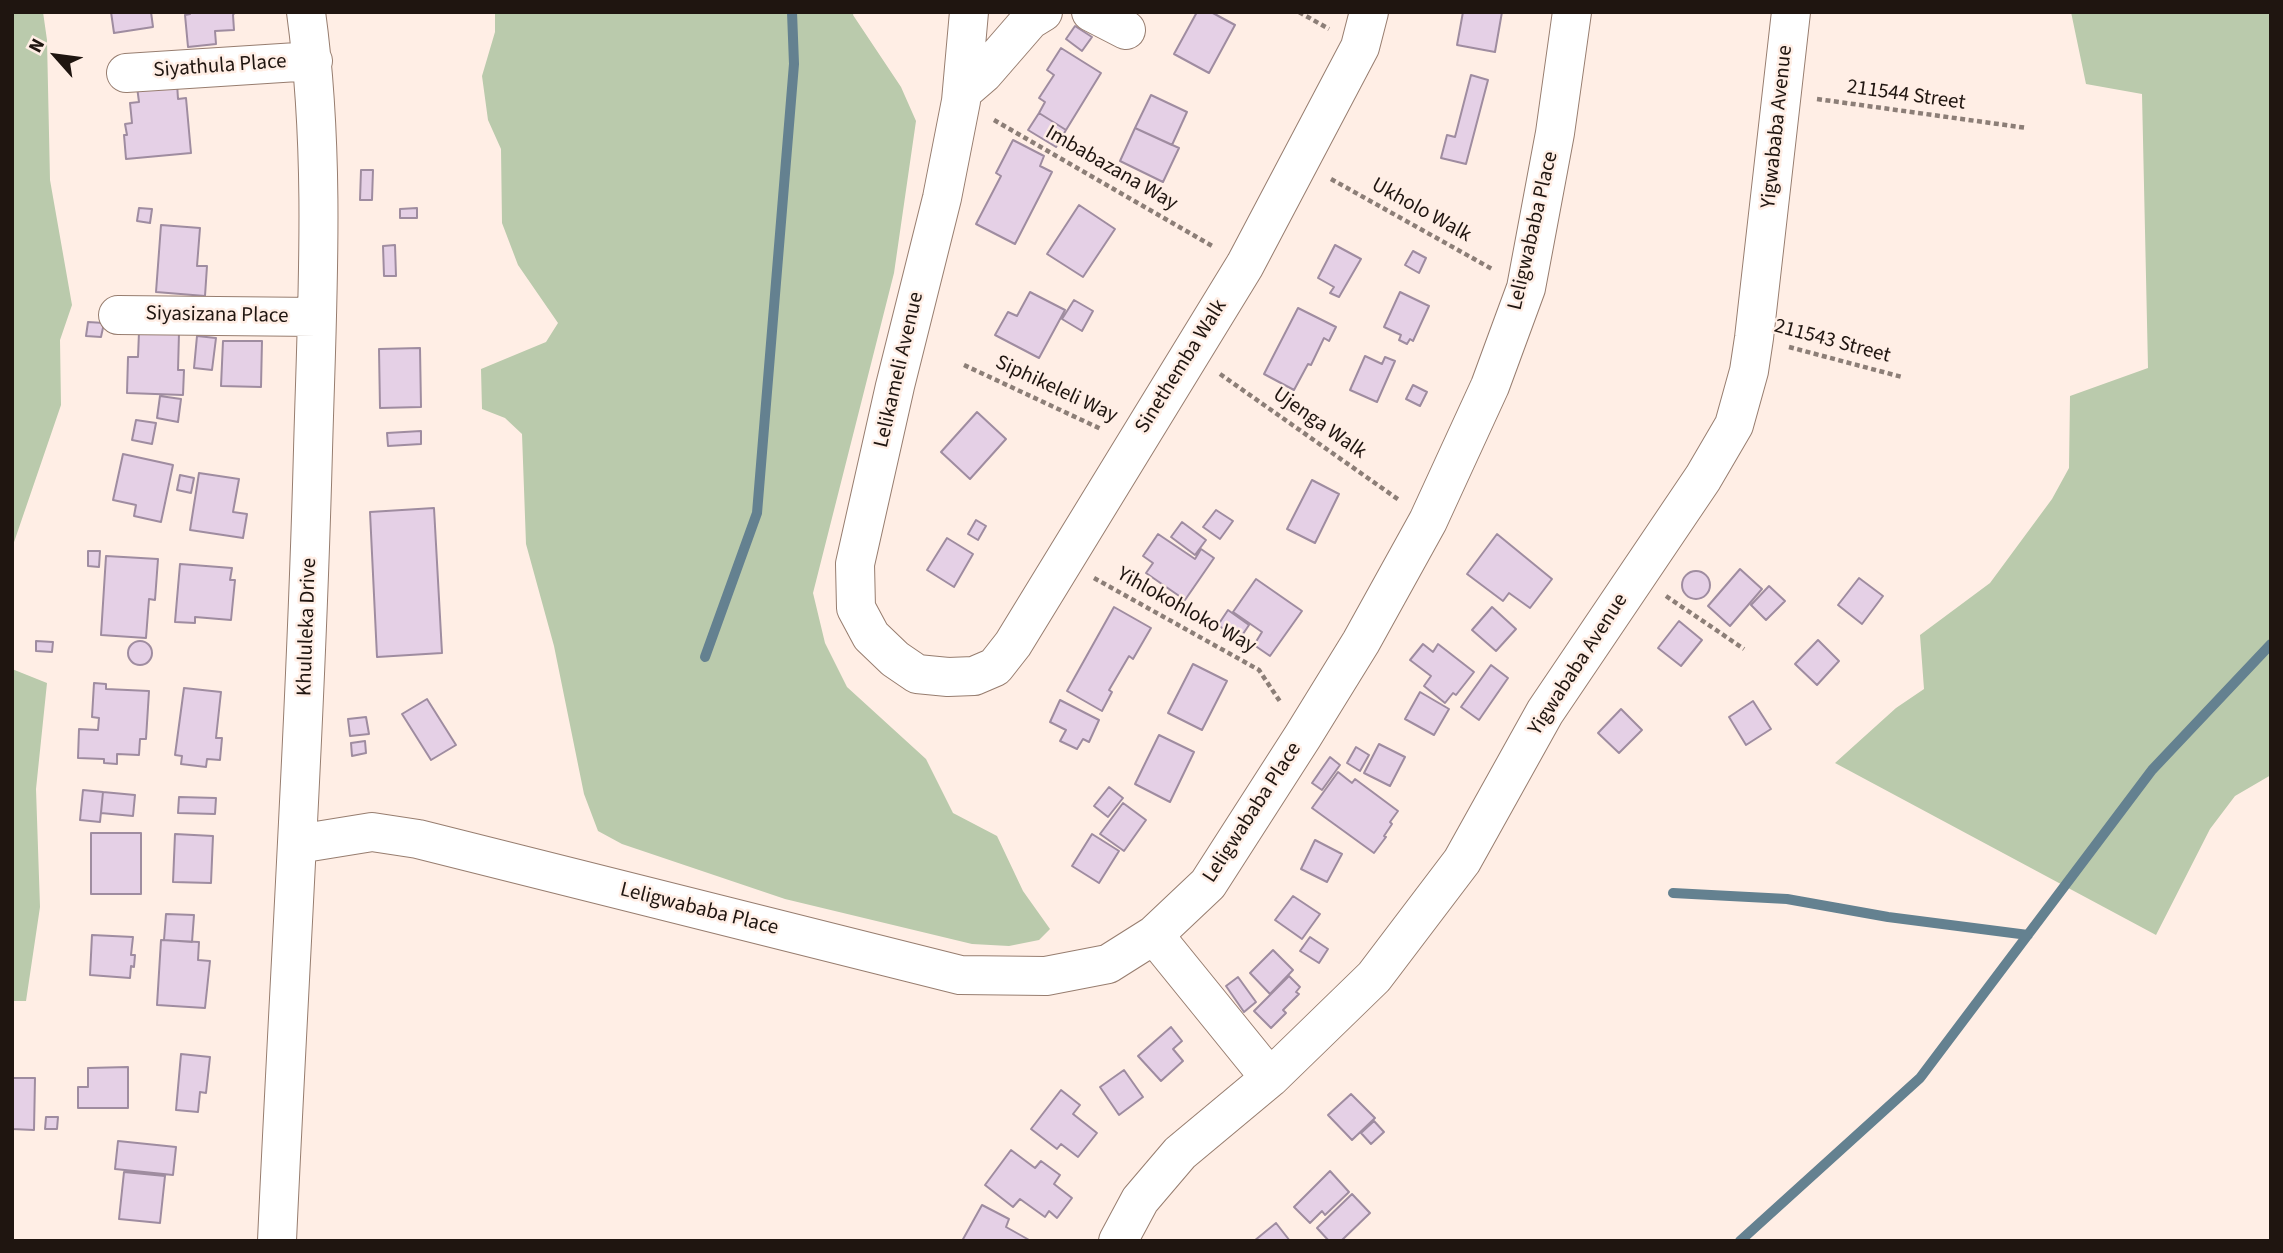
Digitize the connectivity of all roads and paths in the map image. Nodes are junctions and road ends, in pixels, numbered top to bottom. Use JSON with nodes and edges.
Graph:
{"nodes":[{"id":1,"x":306,"y":12,"type":"edge"},
{"id":2,"x":969,"y":12,"type":"edge"},
{"id":3,"x":1043,"y":12,"type":"edge"},
{"id":4,"x":1091,"y":12,"type":"edge"},
{"id":5,"x":1369,"y":12,"type":"edge"},
{"id":6,"x":1572,"y":12,"type":"edge"},
{"id":7,"x":1791,"y":12,"type":"edge"},
{"id":8,"x":1126,"y":30,"type":"dead end"},
{"id":9,"x":313,"y":61,"type":"junction"},
{"id":10,"x":126,"y":73,"type":"dead end"},
{"id":11,"x":1782,"y":93,"type":"junction"},
{"id":12,"x":962,"y":96,"type":"junction"},
{"id":13,"x":2027,"y":128,"type":"dead end"},
{"id":14,"x":1301,"y":162,"type":"junction"},
{"id":15,"x":1245,"y":265,"type":"junction"},
{"id":16,"x":1526,"y":288,"type":"junction"},
{"id":17,"x":118,"y":315,"type":"dead end"},
{"id":18,"x":317,"y":317,"type":"junction"},
{"id":19,"x":1754,"y":338,"type":"junction"},
{"id":20,"x":1191,"y":353,"type":"junction"},
{"id":21,"x":964,"y":365,"type":"dead end"},
{"id":22,"x":1902,"y":377,"type":"dead end"},
{"id":23,"x":1134,"y":444,"type":"junction"},
{"id":24,"x":1428,"y":521,"type":"junction"},
{"id":25,"x":1065,"y":562,"type":"junction"},
{"id":26,"x":1636,"y":576,"type":"junction"},
{"id":27,"x":1744,"y":649,"type":"dead end"},
{"id":28,"x":948,"y":677,"type":"joint"},
{"id":29,"x":1303,"y":736,"type":"junction"},
{"id":30,"x":298,"y":844,"type":"junction"},
{"id":31,"x":1154,"y":936,"type":"junction"},
{"id":32,"x":1270,"y":1078,"type":"junction"},
{"id":33,"x":277,"y":1241,"type":"edge"},
{"id":34,"x":1118,"y":1241,"type":"edge"}],
"edges":[{"from":1,"to":9,"type":"street","name":"Khululeka Drive"},
{"from":2,"to":12,"type":"street","name":"Lelikameli Avenue"},
{"from":3,"to":12,"type":"street"},
{"from":4,"to":8,"type":"street"},
{"from":5,"to":14,"type":"street","name":"Sinethemba Walk"},
{"from":6,"to":16,"type":"street","name":"Leligwababa Place"},
{"from":7,"to":11,"type":"street","name":"Yigwababa Avenue"},
{"from":9,"to":10,"type":"street","name":"Siyathula Place"},
{"from":9,"to":18,"type":"street","name":"Khululeka Drive"},
{"from":11,"to":13,"type":"path","name":"211544 Street"},
{"from":11,"to":19,"type":"street","name":"Yigwababa Avenue"},
{"from":12,"to":15,"type":"path","name":"Imbabazana Way"},
{"from":12,"to":28,"type":"street","name":"Lelikameli Avenue"},
{"from":14,"to":15,"type":"street","name":"Sinethemba Walk"},
{"from":14,"to":16,"type":"path","name":"Ukholo Walk"},
{"from":15,"to":20,"type":"street","name":"Sinethemba Walk"},
{"from":16,"to":24,"type":"street","name":"Leligwababa Place"},
{"from":17,"to":18,"type":"street","name":"Siyasizana Place"},
{"from":18,"to":30,"type":"street","name":"Khululeka Drive"},
{"from":19,"to":22,"type":"path","name":"211543 Street"},
{"from":19,"to":26,"type":"street","name":"Yigwababa Avenue"},
{"from":20,"to":23,"type":"street","name":"Sinethemba Walk"},
{"from":20,"to":24,"type":"path","name":"Ujenga Walk"},
{"from":21,"to":23,"type":"path","name":"Siphikeleli Way"},
{"from":23,"to":25,"type":"street","name":"Sinethemba Walk"},
{"from":24,"to":29,"type":"street","name":"Leligwababa Place"},
{"from":25,"to":28,"type":"street","name":"Sinethemba Walk"},
{"from":25,"to":29,"type":"path","name":"Yihlokohloko Way"},
{"from":26,"to":27,"type":"path"},
{"from":26,"to":32,"type":"street","name":"Yigwababa Avenue"},
{"from":29,"to":31,"type":"street","name":"Leligwababa Place"},
{"from":30,"to":31,"type":"street","name":"Leligwababa Place"},
{"from":30,"to":33,"type":"street","name":"Khululeka Drive"},
{"from":31,"to":32,"type":"street"},
{"from":32,"to":34,"type":"street","name":"Yigwababa Avenue"}]}
